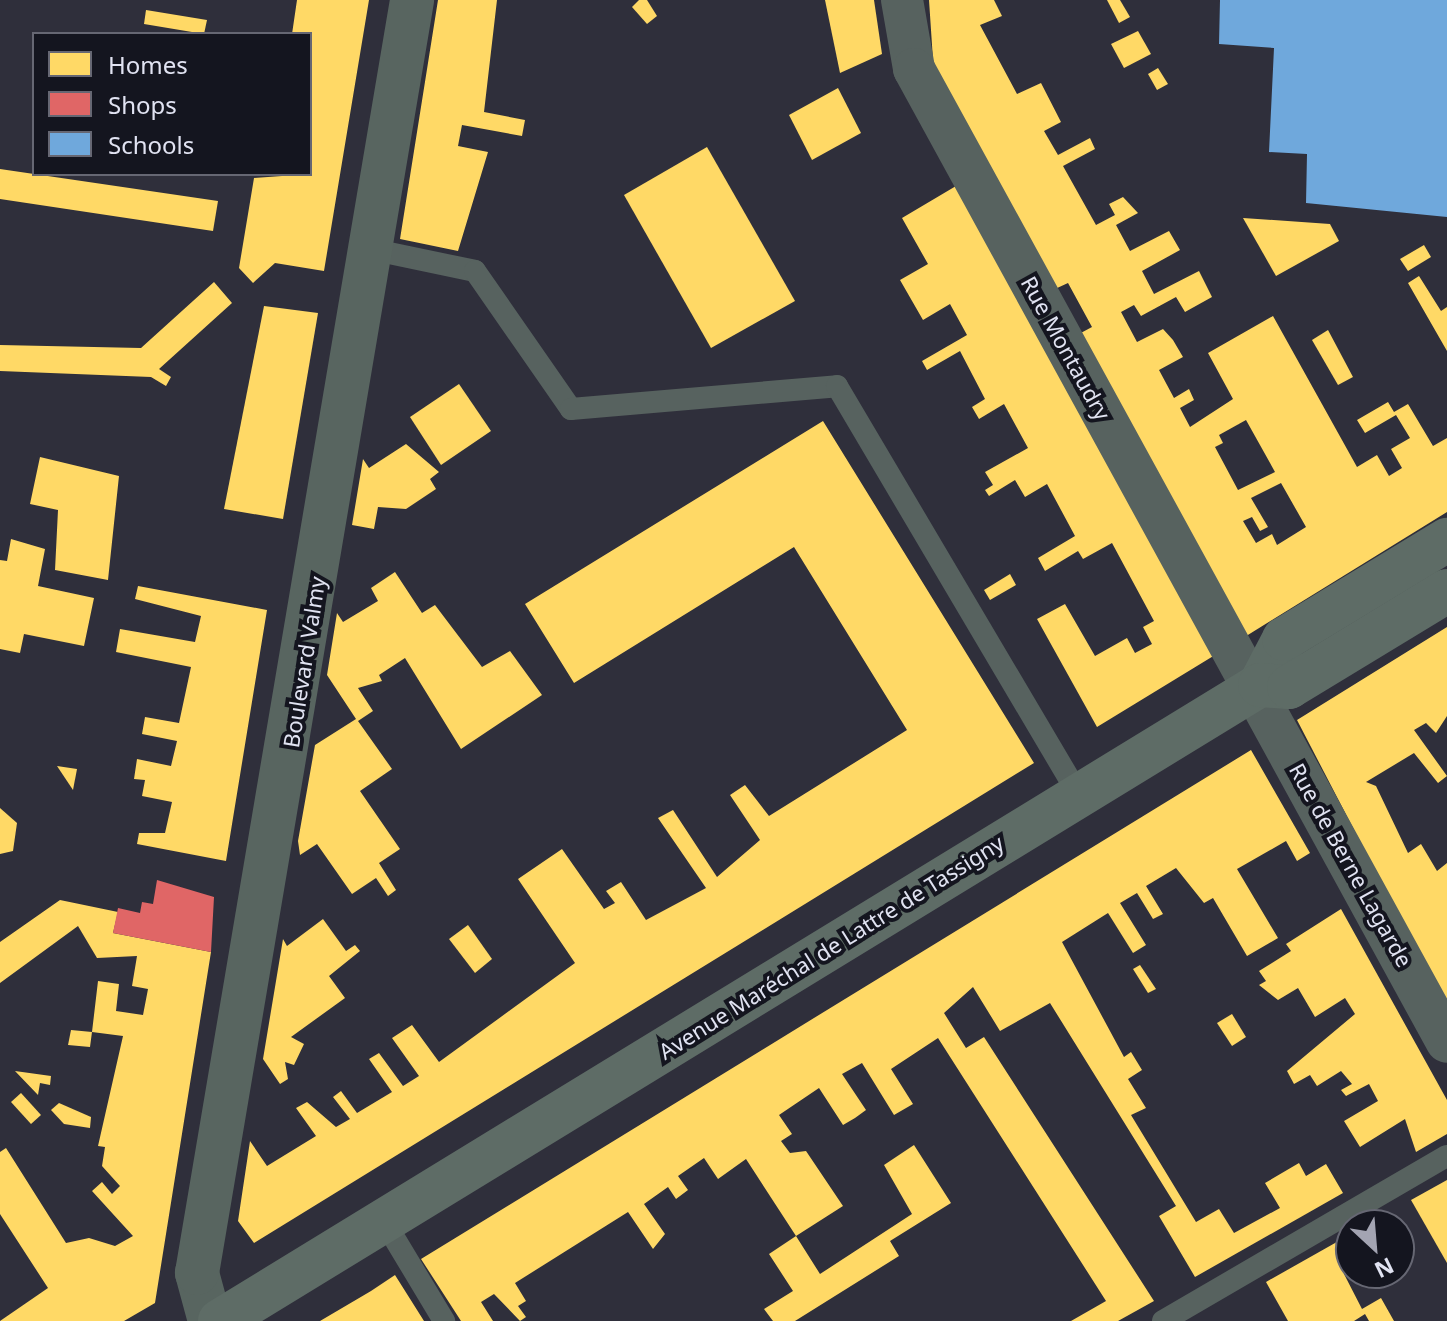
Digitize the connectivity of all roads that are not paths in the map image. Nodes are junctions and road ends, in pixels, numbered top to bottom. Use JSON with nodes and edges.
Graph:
{"nodes":[{"id":1,"x":412,"y":0,"type":"edge"},
{"id":2,"x":902,"y":0,"type":"edge"},
{"id":3,"x":370,"y":249,"type":"junction"},
{"id":4,"x":1447,"y":540,"type":"edge"},
{"id":5,"x":1447,"y":591,"type":"edge"},
{"id":6,"x":1257,"y":686,"type":"junction"},
{"id":7,"x":1079,"y":795,"type":"junction"},
{"id":8,"x":1447,"y":1042,"type":"edge"},
{"id":9,"x":1447,"y":1156,"type":"edge"},
{"id":10,"x":384,"y":1221,"type":"junction"},
{"id":11,"x":210,"y":1321,"type":"edge"},
{"id":12,"x":220,"y":1321,"type":"edge"},
{"id":13,"x":444,"y":1321,"type":"edge"},
{"id":14,"x":1163,"y":1321,"type":"edge"}],
"edges":[{"from":1,"to":3,"type":"main road","name":"Boulevard Valmy"},
{"from":2,"to":6,"type":"street","name":"Rue Montaudry"},
{"from":3,"to":7,"type":"lane"},
{"from":3,"to":11,"type":"main road","name":"Boulevard Valmy"},
{"from":4,"to":6,"type":"main road"},
{"from":5,"to":6,"type":"main road","name":"Avenue Maréchal de Lattre de Tassigny"},
{"from":6,"to":7,"type":"main road","name":"Avenue Maréchal de Lattre de Tassigny"},
{"from":6,"to":8,"type":"street","name":"Rue de Berne Lagarde"},
{"from":7,"to":10,"type":"main road","name":"Avenue Maréchal de Lattre de Tassigny"},
{"from":9,"to":14,"type":"lane"},
{"from":10,"to":12,"type":"main road","name":"Avenue Maréchal de Lattre de Tassigny"},
{"from":10,"to":13,"type":"lane"}]}
